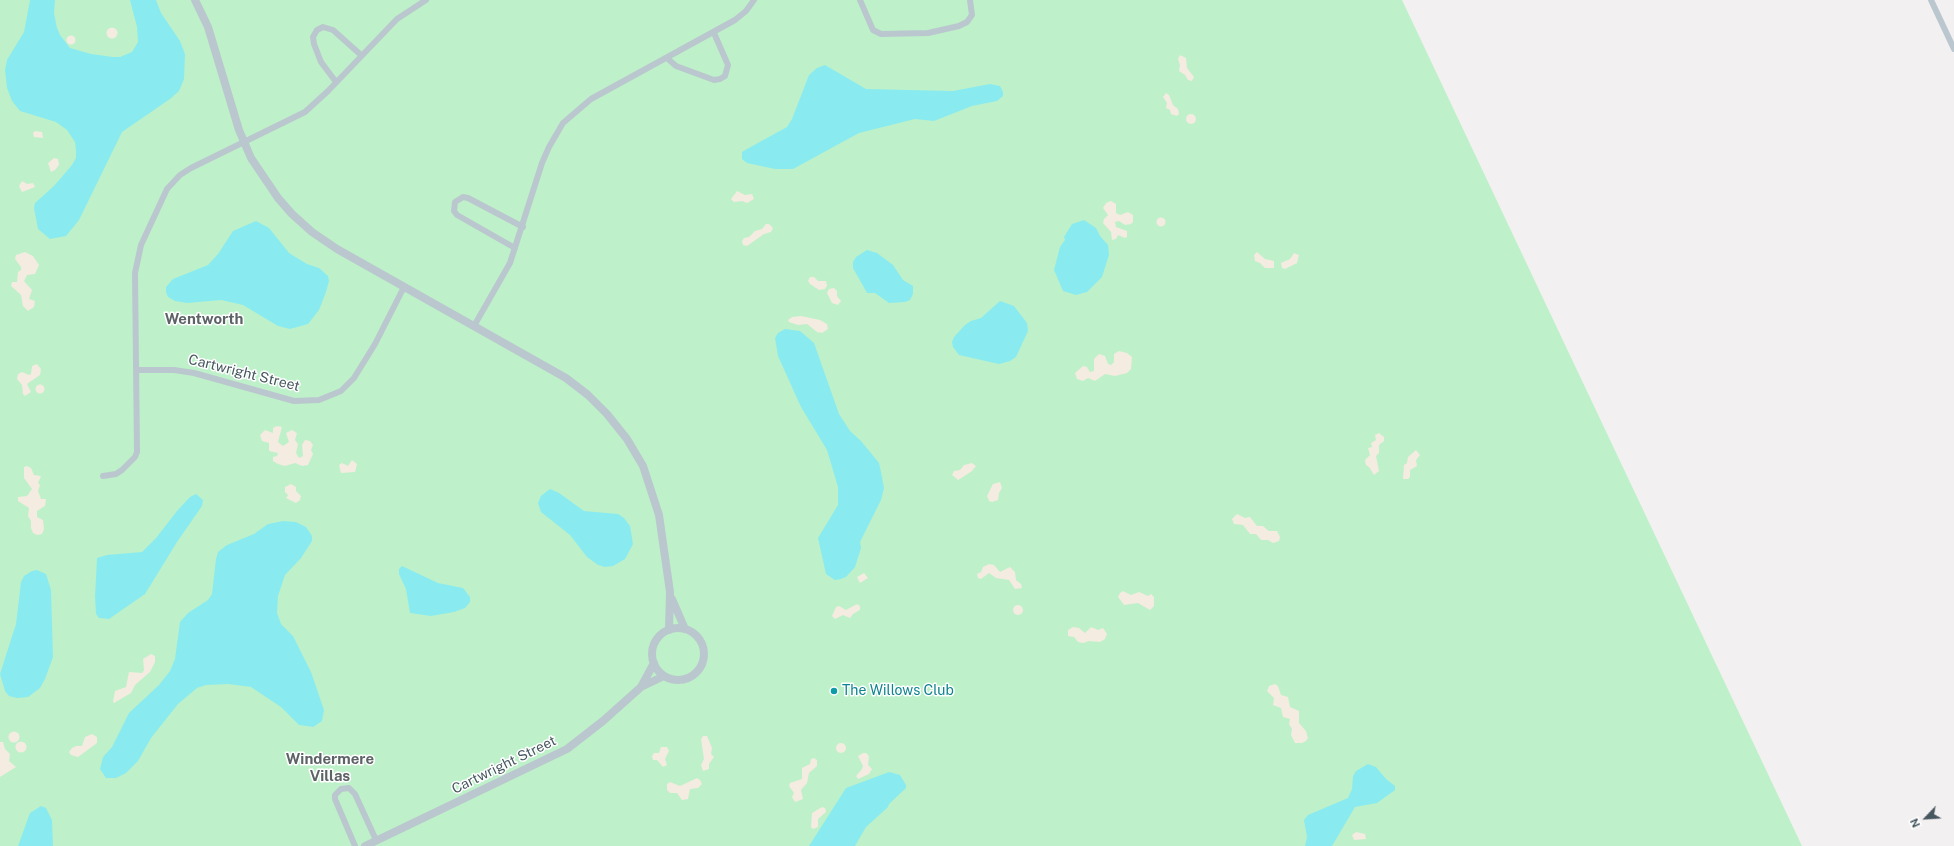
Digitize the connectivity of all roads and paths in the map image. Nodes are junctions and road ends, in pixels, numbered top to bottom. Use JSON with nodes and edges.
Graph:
{"nodes":[{"id":1,"x":195,"y":0,"type":"edge"},
{"id":2,"x":426,"y":0,"type":"edge"},
{"id":3,"x":754,"y":0,"type":"edge"},
{"id":4,"x":860,"y":0,"type":"edge"},
{"id":5,"x":970,"y":0,"type":"edge"},
{"id":6,"x":1931,"y":0,"type":"edge"},
{"id":7,"x":714,"y":33,"type":"junction"},
{"id":8,"x":1954,"y":49,"type":"edge"},
{"id":9,"x":361,"y":55,"type":"junction"},
{"id":10,"x":667,"y":58,"type":"junction"},
{"id":11,"x":336,"y":82,"type":"junction"},
{"id":12,"x":244,"y":142,"type":"junction"},
{"id":13,"x":523,"y":226,"type":"junction"},
{"id":14,"x":515,"y":248,"type":"junction"},
{"id":15,"x":404,"y":287,"type":"junction"},
{"id":16,"x":474,"y":326,"type":"junction"},
{"id":17,"x":136,"y":370,"type":"junction"},
{"id":18,"x":103,"y":476,"type":"dead end"},
{"id":19,"x":670,"y":592,"type":"junction"},
{"id":20,"x":685,"y":629,"type":"junction"},
{"id":21,"x":669,"y":630,"type":"junction"},
{"id":22,"x":654,"y":663,"type":"junction"},
{"id":23,"x":664,"y":676,"type":"junction"},
{"id":24,"x":641,"y":687,"type":"junction"},
{"id":25,"x":376,"y":840,"type":"junction"},
{"id":26,"x":355,"y":846,"type":"edge"},
{"id":27,"x":365,"y":846,"type":"edge"}],
"edges":[{"from":1,"to":12,"type":"street"},
{"from":2,"to":9,"type":"street"},
{"from":3,"to":7,"type":"street"},
{"from":4,"to":5,"type":"street"},
{"from":6,"to":8,"type":"street"},
{"from":7,"to":10,"type":"street"},
{"from":7,"to":10,"type":"street"},
{"from":9,"to":11,"type":"street"},
{"from":9,"to":11,"type":"street"},
{"from":10,"to":13,"type":"street"},
{"from":11,"to":12,"type":"street"},
{"from":12,"to":15,"type":"street"},
{"from":12,"to":17,"type":"street"},
{"from":13,"to":14,"type":"street"},
{"from":13,"to":14,"type":"street"},
{"from":14,"to":16,"type":"street"},
{"from":15,"to":16,"type":"street"},
{"from":15,"to":17,"type":"street","name":"Cartwright Street"},
{"from":16,"to":19,"type":"street"},
{"from":17,"to":18,"type":"street"},
{"from":19,"to":20,"type":"street"},
{"from":19,"to":21,"type":"street"},
{"from":20,"to":21,"type":"street"},
{"from":20,"to":23,"type":"street"},
{"from":21,"to":22,"type":"street"},
{"from":22,"to":23,"type":"street"},
{"from":22,"to":24,"type":"street","name":"Cartwright Street"},
{"from":23,"to":24,"type":"street","name":"Cartwright Street"},
{"from":24,"to":25,"type":"street","name":"Cartwright Street"},
{"from":25,"to":26,"type":"street"},
{"from":25,"to":27,"type":"street","name":"Cartwright Street"}]}
